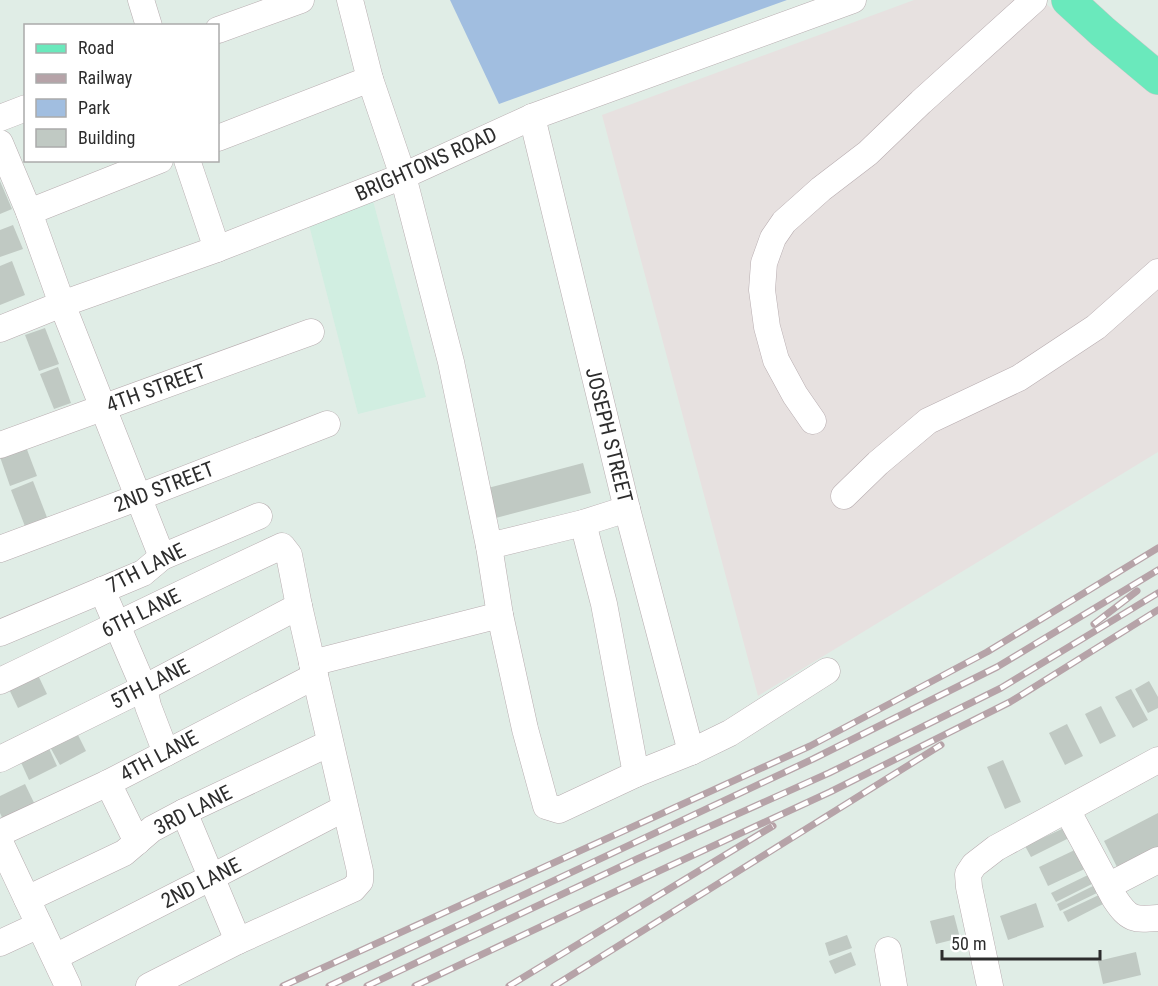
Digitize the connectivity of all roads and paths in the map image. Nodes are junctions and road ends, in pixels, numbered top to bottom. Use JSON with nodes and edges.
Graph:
{"nodes":[{"id":1,"x":141,"y":0,"type":"edge"},
{"id":2,"x":301,"y":0,"type":"edge"},
{"id":3,"x":350,"y":0,"type":"edge"},
{"id":4,"x":853,"y":0,"type":"edge"},
{"id":5,"x":1034,"y":0,"type":"edge"},
{"id":6,"x":1068,"y":0,"type":"edge"},
{"id":7,"x":1096,"y":0,"type":"edge"},
{"id":8,"x":148,"y":24,"type":"edge"},
{"id":9,"x":219,"y":30,"type":"edge"},
{"id":10,"x":1158,"y":56,"type":"edge"},
{"id":11,"x":1158,"y":78,"type":"edge"},
{"id":12,"x":370,"y":79,"type":"junction"},
{"id":13,"x":24,"y":109,"type":"edge"},
{"id":14,"x":531,"y":117,"type":"junction"},
{"id":15,"x":0,"y":118,"type":"edge"},
{"id":16,"x":219,"y":138,"type":"edge"},
{"id":17,"x":0,"y":143,"type":"edge"},
{"id":18,"x":155,"y":162,"type":"edge"},
{"id":19,"x":188,"y":162,"type":"edge"},
{"id":20,"x":403,"y":176,"type":"junction"},
{"id":21,"x":29,"y":212,"type":"junction"},
{"id":22,"x":217,"y":249,"type":"junction"},
{"id":23,"x":1158,"y":272,"type":"edge"},
{"id":24,"x":63,"y":304,"type":"junction"},
{"id":25,"x":0,"y":329,"type":"edge"},
{"id":26,"x":311,"y":332,"type":"dead end"},
{"id":27,"x":104,"y":407,"type":"junction"},
{"id":28,"x":813,"y":421,"type":"dead end"},
{"id":29,"x":327,"y":424,"type":"dead end"},
{"id":30,"x":0,"y":445,"type":"edge"},
{"id":31,"x":844,"y":496,"type":"dead end"},
{"id":32,"x":139,"y":497,"type":"junction"},
{"id":33,"x":627,"y":509,"type":"junction"},
{"id":34,"x":258,"y":516,"type":"dead end"},
{"id":35,"x":583,"y":523,"type":"junction"},
{"id":36,"x":489,"y":546,"type":"junction"},
{"id":37,"x":0,"y":549,"type":"edge"},
{"id":38,"x":162,"y":557,"type":"junction"},
{"id":39,"x":102,"y":590,"type":"junction"},
{"id":40,"x":299,"y":606,"type":"junction"},
{"id":41,"x":500,"y":615,"type":"junction"},
{"id":42,"x":117,"y":626,"type":"junction"},
{"id":43,"x":0,"y":633,"type":"edge"},
{"id":44,"x":314,"y":669,"type":"junction"},
{"id":45,"x":827,"y":671,"type":"dead end"},
{"id":46,"x":0,"y":681,"type":"edge"},
{"id":47,"x":144,"y":688,"type":"junction"},
{"id":48,"x":330,"y":743,"type":"junction"},
{"id":49,"x":691,"y":752,"type":"junction"},
{"id":50,"x":166,"y":753,"type":"junction"},
{"id":51,"x":0,"y":759,"type":"edge"},
{"id":52,"x":1158,"y":760,"type":"edge"},
{"id":53,"x":636,"y":774,"type":"junction"},
{"id":54,"x":108,"y":783,"type":"junction"},
{"id":55,"x":345,"y":808,"type":"junction"},
{"id":56,"x":1067,"y":810,"type":"junction"},
{"id":57,"x":184,"y":812,"type":"junction"},
{"id":58,"x":137,"y":842,"type":"junction"},
{"id":59,"x":1,"y":845,"type":"edge"},
{"id":60,"x":1158,"y":860,"type":"edge"},
{"id":61,"x":212,"y":878,"type":"junction"},
{"id":62,"x":1108,"y":886,"type":"junction"},
{"id":63,"x":27,"y":899,"type":"junction"},
{"id":64,"x":1158,"y":918,"type":"edge"},
{"id":65,"x":39,"y":925,"type":"junction"},
{"id":66,"x":238,"y":941,"type":"junction"},
{"id":67,"x":0,"y":943,"type":"edge"},
{"id":68,"x":888,"y":950,"type":"dead end"},
{"id":69,"x":55,"y":957,"type":"junction"},
{"id":70,"x":68,"y":986,"type":"edge"},
{"id":71,"x":149,"y":986,"type":"edge"},
{"id":72,"x":894,"y":986,"type":"edge"},
{"id":73,"x":990,"y":986,"type":"edge"}],
"edges":[{"from":1,"to":8,"type":"street"},
{"from":2,"to":9,"type":"street"},
{"from":3,"to":12,"type":"street"},
{"from":4,"to":14,"type":"street","name":"BRIGHTONS ROAD"},
{"from":5,"to":28,"type":"street"},
{"from":6,"to":11,"type":"main road"},
{"from":7,"to":10,"type":"main road"},
{"from":12,"to":16,"type":"street"},
{"from":12,"to":20,"type":"street"},
{"from":13,"to":15,"type":"street"},
{"from":14,"to":20,"type":"street","name":"BRIGHTONS ROAD"},
{"from":14,"to":33,"type":"street","name":"JOSEPH STREET"},
{"from":17,"to":21,"type":"street"},
{"from":18,"to":21,"type":"street"},
{"from":19,"to":22,"type":"street"},
{"from":20,"to":22,"type":"street","name":"BRIGHTONS ROAD"},
{"from":20,"to":36,"type":"street"},
{"from":21,"to":24,"type":"street"},
{"from":22,"to":24,"type":"street","name":"BRIGHTONS ROAD"},
{"from":23,"to":31,"type":"street"},
{"from":24,"to":25,"type":"street","name":"BRIGHTONS ROAD"},
{"from":24,"to":27,"type":"street"},
{"from":26,"to":27,"type":"street","name":"4TH STREET"},
{"from":27,"to":30,"type":"street","name":"4TH STREET"},
{"from":27,"to":32,"type":"street"},
{"from":29,"to":32,"type":"street","name":"2ND STREET"},
{"from":32,"to":37,"type":"street","name":"2ND STREET"},
{"from":32,"to":38,"type":"street"},
{"from":33,"to":35,"type":"street"},
{"from":33,"to":49,"type":"street","name":"JOSEPH STREET"},
{"from":34,"to":38,"type":"street","name":"7TH LANE"},
{"from":35,"to":36,"type":"street"},
{"from":35,"to":53,"type":"street"},
{"from":36,"to":41,"type":"street"},
{"from":38,"to":39,"type":"street","name":"7TH LANE"},
{"from":39,"to":42,"type":"street"},
{"from":39,"to":43,"type":"street","name":"7TH LANE"},
{"from":40,"to":42,"type":"street","name":"6TH LANE"},
{"from":40,"to":44,"type":"street"},
{"from":40,"to":47,"type":"street","name":"5TH LANE"},
{"from":41,"to":44,"type":"street","name":"4TH LANE"},
{"from":41,"to":53,"type":"street"},
{"from":42,"to":46,"type":"street","name":"6TH LANE"},
{"from":42,"to":47,"type":"street"},
{"from":44,"to":48,"type":"street"},
{"from":44,"to":50,"type":"street","name":"4TH LANE"},
{"from":45,"to":49,"type":"street"},
{"from":47,"to":50,"type":"street"},
{"from":47,"to":51,"type":"street","name":"5TH LANE"},
{"from":48,"to":55,"type":"street"},
{"from":48,"to":57,"type":"street","name":"3RD LANE"},
{"from":49,"to":53,"type":"street"},
{"from":50,"to":54,"type":"street","name":"4TH LANE"},
{"from":52,"to":56,"type":"street"},
{"from":54,"to":58,"type":"street"},
{"from":54,"to":59,"type":"street","name":"4TH LANE"},
{"from":55,"to":61,"type":"street","name":"2ND LANE"},
{"from":55,"to":66,"type":"street"},
{"from":56,"to":62,"type":"street"},
{"from":56,"to":73,"type":"street"},
{"from":57,"to":58,"type":"street","name":"3RD LANE"},
{"from":57,"to":61,"type":"street"},
{"from":58,"to":63,"type":"street","name":"3RD LANE"},
{"from":59,"to":63,"type":"street"},
{"from":60,"to":62,"type":"street"},
{"from":61,"to":66,"type":"street"},
{"from":61,"to":69,"type":"street","name":"2ND LANE"},
{"from":62,"to":64,"type":"street"},
{"from":63,"to":65,"type":"street"},
{"from":65,"to":67,"type":"street"},
{"from":65,"to":69,"type":"street"},
{"from":66,"to":71,"type":"street"},
{"from":68,"to":72,"type":"street"},
{"from":69,"to":70,"type":"street"}]}
